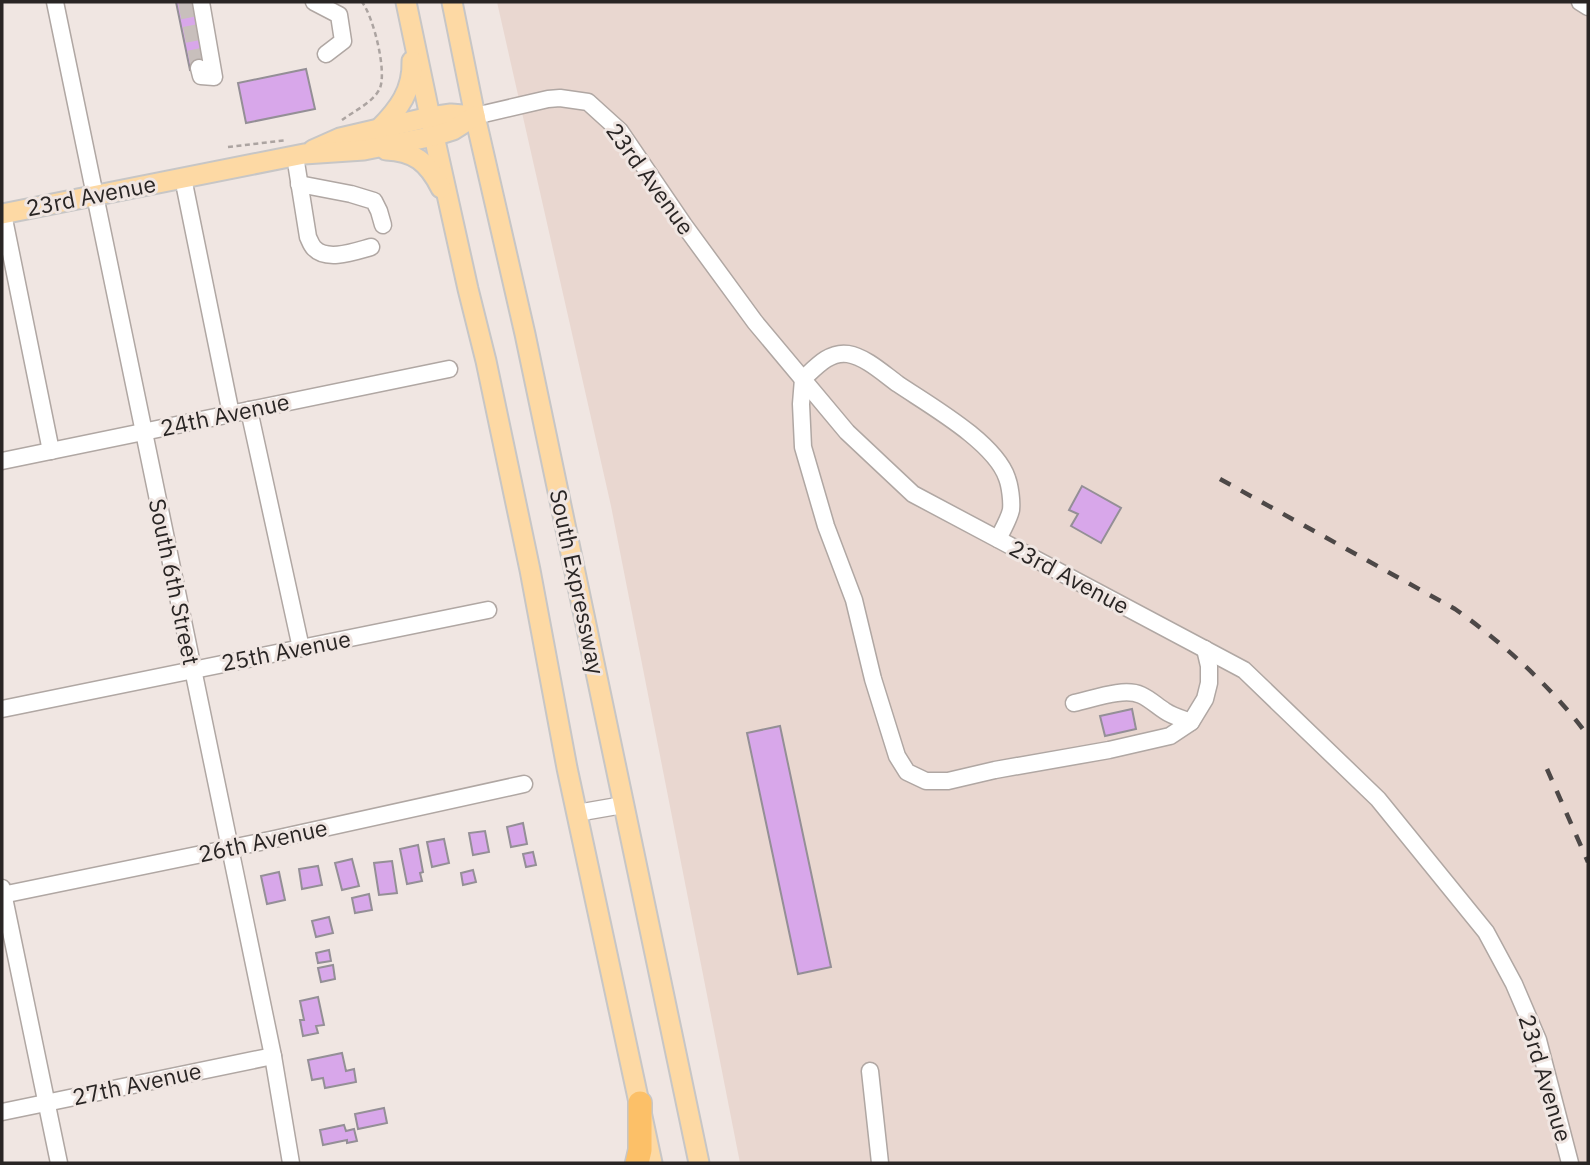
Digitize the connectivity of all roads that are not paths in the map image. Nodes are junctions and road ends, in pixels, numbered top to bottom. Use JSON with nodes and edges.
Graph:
{"nodes":[{"id":1,"x":55,"y":2,"type":"edge"},
{"id":2,"x":201,"y":2,"type":"edge"},
{"id":3,"x":314,"y":2,"type":"edge"},
{"id":4,"x":406,"y":2,"type":"edge"},
{"id":5,"x":452,"y":2,"type":"edge"},
{"id":6,"x":1580,"y":2,"type":"edge"},
{"id":7,"x":1588,"y":7,"type":"edge"},
{"id":8,"x":412,"y":29,"type":"junction"},
{"id":9,"x":326,"y":54,"type":"dead end"},
{"id":10,"x":199,"y":68,"type":"dead end"},
{"id":11,"x":475,"y":116,"type":"junction"},
{"id":12,"x":432,"y":126,"type":"junction"},
{"id":13,"x":378,"y":129,"type":"junction"},
{"id":14,"x":296,"y":150,"type":"junction"},
{"id":15,"x":364,"y":150,"type":"junction"},
{"id":16,"x":183,"y":178,"type":"junction"},
{"id":17,"x":299,"y":184,"type":"junction"},
{"id":18,"x":95,"y":195,"type":"junction"},
{"id":19,"x":450,"y":206,"type":"junction"},
{"id":20,"x":2,"y":214,"type":"edge"},
{"id":21,"x":383,"y":225,"type":"dead end"},
{"id":22,"x":371,"y":247,"type":"dead end"},
{"id":23,"x":449,"y":369,"type":"dead end"},
{"id":24,"x":803,"y":379,"type":"junction"},
{"id":25,"x":249,"y":410,"type":"junction"},
{"id":26,"x":231,"y":414,"type":"junction"},
{"id":27,"x":144,"y":432,"type":"junction"},
{"id":28,"x":51,"y":451,"type":"junction"},
{"id":29,"x":2,"y":461,"type":"edge"},
{"id":30,"x":998,"y":540,"type":"junction"},
{"id":31,"x":488,"y":610,"type":"dead end"},
{"id":32,"x":300,"y":648,"type":"junction"},
{"id":33,"x":1205,"y":649,"type":"junction"},
{"id":34,"x":192,"y":670,"type":"junction"},
{"id":35,"x":1074,"y":703,"type":"dead end"},
{"id":36,"x":2,"y":709,"type":"edge"},
{"id":37,"x":1191,"y":722,"type":"junction"},
{"id":38,"x":524,"y":784,"type":"dead end"},
{"id":39,"x":623,"y":804,"type":"junction"},
{"id":40,"x":577,"y":813,"type":"junction"},
{"id":41,"x":229,"y":849,"type":"junction"},
{"id":42,"x":2,"y":893,"type":"edge"},
{"id":43,"x":273,"y":1056,"type":"junction"},
{"id":44,"x":870,"y":1071,"type":"dead end"},
{"id":45,"x":47,"y":1103,"type":"junction"},
{"id":46,"x":640,"y":1103,"type":"junction"},
{"id":47,"x":2,"y":1112,"type":"edge"},
{"id":48,"x":59,"y":1163,"type":"edge"},
{"id":49,"x":291,"y":1163,"type":"edge"},
{"id":50,"x":637,"y":1163,"type":"edge"},
{"id":51,"x":652,"y":1163,"type":"edge"},
{"id":52,"x":699,"y":1163,"type":"edge"},
{"id":53,"x":880,"y":1163,"type":"edge"},
{"id":54,"x":1570,"y":1163,"type":"edge"}],
"edges":[{"from":1,"to":18,"type":"street","name":"South 6th Street"},
{"from":2,"to":10,"type":"street"},
{"from":3,"to":9,"type":"street"},
{"from":4,"to":8,"type":"main road","name":"South Expressway"},
{"from":5,"to":11,"type":"main road","name":"South Expressway"},
{"from":6,"to":7,"type":"street"},
{"from":8,"to":12,"type":"main road","name":"South Expressway"},
{"from":8,"to":13,"type":"main road"},
{"from":11,"to":12,"type":"main road","name":"23rd Avenue"},
{"from":11,"to":24,"type":"street","name":"23rd Avenue"},
{"from":11,"to":39,"type":"main road","name":"South Expressway"},
{"from":12,"to":13,"type":"main road","name":"23rd Avenue"},
{"from":12,"to":15,"type":"main road","name":"23rd Avenue"},
{"from":12,"to":19,"type":"main road","name":"South Expressway"},
{"from":13,"to":14,"type":"main road","name":"23rd Avenue"},
{"from":14,"to":15,"type":"main road","name":"23rd Avenue"},
{"from":14,"to":16,"type":"main road","name":"23rd Avenue"},
{"from":14,"to":17,"type":"street"},
{"from":15,"to":19,"type":"main road"},
{"from":16,"to":18,"type":"main road","name":"23rd Avenue"},
{"from":16,"to":26,"type":"street"},
{"from":17,"to":21,"type":"street"},
{"from":17,"to":22,"type":"street"},
{"from":18,"to":20,"type":"main road","name":"23rd Avenue"},
{"from":18,"to":27,"type":"street","name":"South 6th Street"},
{"from":19,"to":40,"type":"main road","name":"South Expressway"},
{"from":20,"to":28,"type":"street"},
{"from":23,"to":25,"type":"street","name":"24th Avenue"},
{"from":24,"to":30,"type":"street","name":"23rd Avenue"},
{"from":24,"to":30,"type":"street"},
{"from":24,"to":37,"type":"street"},
{"from":25,"to":26,"type":"street","name":"24th Avenue"},
{"from":25,"to":32,"type":"street"},
{"from":26,"to":27,"type":"street","name":"24th Avenue"},
{"from":27,"to":28,"type":"street","name":"24th Avenue"},
{"from":27,"to":34,"type":"street","name":"South 6th Street"},
{"from":28,"to":29,"type":"street","name":"24th Avenue"},
{"from":30,"to":33,"type":"street","name":"23rd Avenue"},
{"from":31,"to":32,"type":"street","name":"25th Avenue"},
{"from":32,"to":34,"type":"street","name":"25th Avenue"},
{"from":33,"to":37,"type":"street"},
{"from":33,"to":54,"type":"street","name":"23rd Avenue"},
{"from":34,"to":36,"type":"street","name":"25th Avenue"},
{"from":34,"to":41,"type":"street","name":"South 6th Street"},
{"from":35,"to":37,"type":"street"},
{"from":38,"to":41,"type":"street","name":"26th Avenue"},
{"from":39,"to":40,"type":"street"},
{"from":39,"to":52,"type":"main road","name":"South Expressway"},
{"from":40,"to":46,"type":"main road","name":"South Expressway"},
{"from":41,"to":42,"type":"street","name":"26th Avenue"},
{"from":41,"to":43,"type":"street","name":"South 6th Street"},
{"from":42,"to":45,"type":"street"},
{"from":43,"to":45,"type":"street","name":"27th Avenue"},
{"from":43,"to":49,"type":"street","name":"South 6th Street"},
{"from":44,"to":53,"type":"street"},
{"from":45,"to":47,"type":"street","name":"27th Avenue"},
{"from":45,"to":48,"type":"street"},
{"from":46,"to":50,"type":"highway"},
{"from":46,"to":51,"type":"main road","name":"South Expressway"}]}
